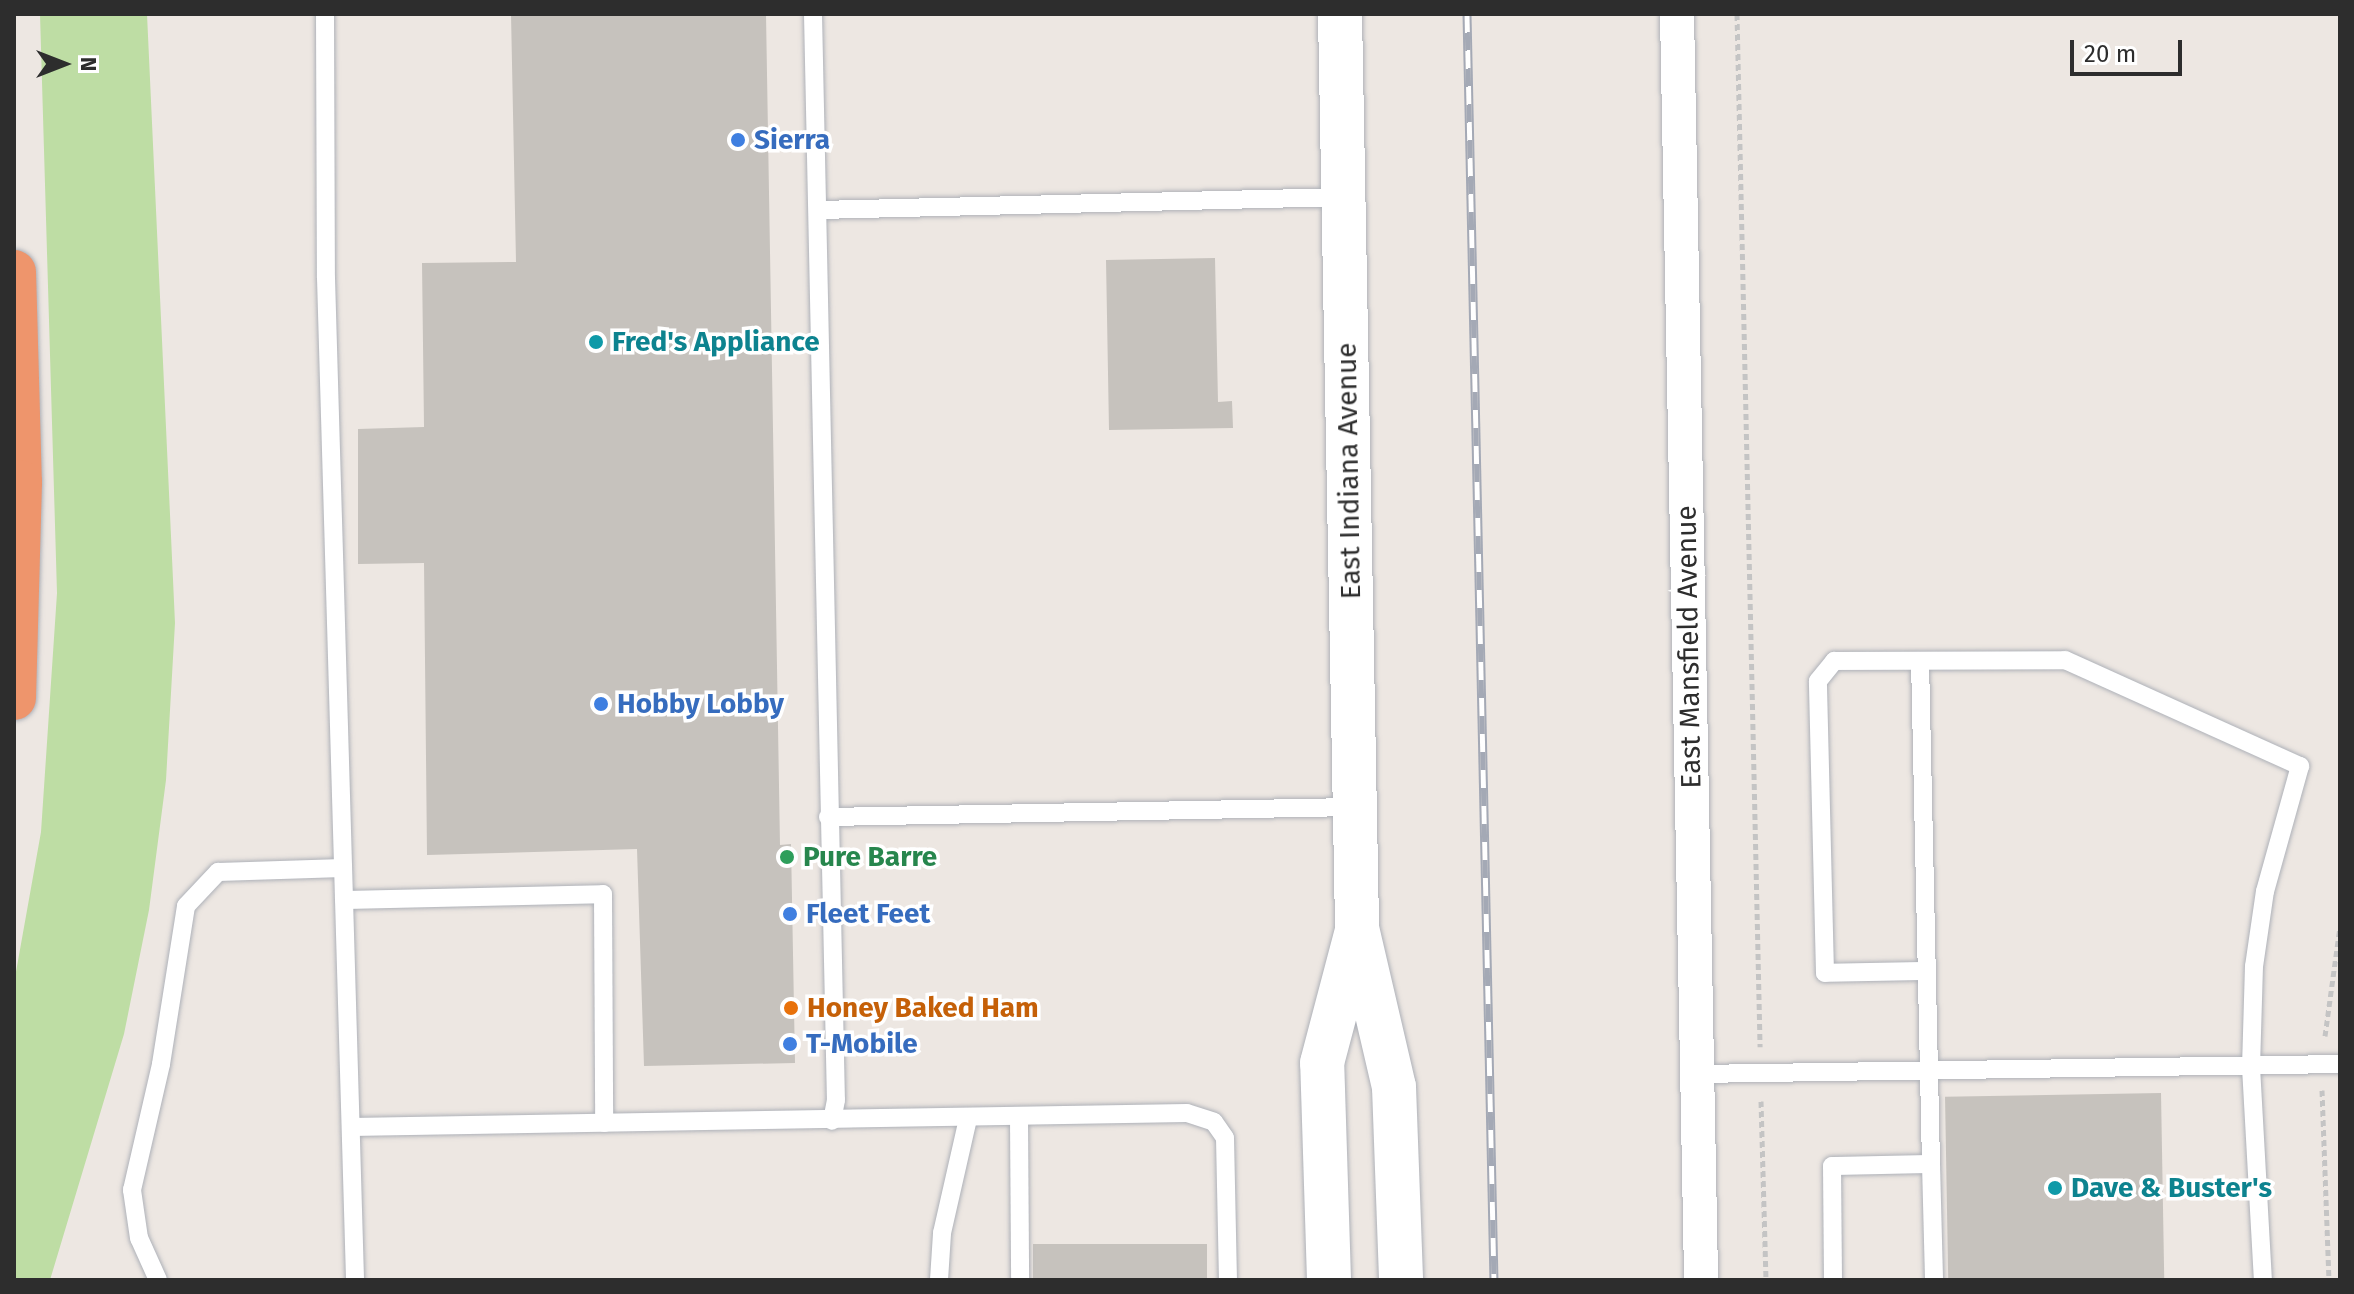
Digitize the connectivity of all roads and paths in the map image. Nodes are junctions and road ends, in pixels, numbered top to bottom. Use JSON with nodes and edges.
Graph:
{"nodes":[{"id":1,"x":325,"y":14,"type":"edge"},
{"id":2,"x":813,"y":14,"type":"edge"},
{"id":3,"x":1340,"y":14,"type":"edge"},
{"id":4,"x":1677,"y":14,"type":"edge"},
{"id":5,"x":1737,"y":14,"type":"edge"},
{"id":6,"x":1344,"y":197,"type":"junction"},
{"id":7,"x":819,"y":210,"type":"junction"},
{"id":8,"x":14,"y":272,"type":"edge"},
{"id":9,"x":1920,"y":661,"type":"junction"},
{"id":10,"x":14,"y":698,"type":"edge"},
{"id":11,"x":1354,"y":807,"type":"junction"},
{"id":12,"x":828,"y":817,"type":"junction"},
{"id":13,"x":343,"y":868,"type":"junction"},
{"id":14,"x":344,"y":900,"type":"junction"},
{"id":15,"x":2340,"y":927,"type":"edge"},
{"id":16,"x":1357,"y":928,"type":"junction"},
{"id":17,"x":1926,"y":971,"type":"junction"},
{"id":18,"x":2332,"y":1065,"type":"edge"},
{"id":19,"x":2251,"y":1067,"type":"junction"},
{"id":20,"x":1697,"y":1074,"type":"junction"},
{"id":21,"x":1929,"y":1074,"type":"junction"},
{"id":22,"x":1761,"y":1076,"type":"junction"},
{"id":23,"x":968,"y":1119,"type":"junction"},
{"id":24,"x":1019,"y":1119,"type":"junction"},
{"id":25,"x":832,"y":1121,"type":"junction"},
{"id":26,"x":604,"y":1123,"type":"junction"},
{"id":27,"x":351,"y":1127,"type":"junction"},
{"id":28,"x":1931,"y":1164,"type":"junction"},
{"id":29,"x":158,"y":1280,"type":"edge"},
{"id":30,"x":355,"y":1280,"type":"edge"},
{"id":31,"x":939,"y":1280,"type":"edge"},
{"id":32,"x":1020,"y":1280,"type":"edge"},
{"id":33,"x":1228,"y":1280,"type":"edge"},
{"id":34,"x":1329,"y":1280,"type":"edge"},
{"id":35,"x":1401,"y":1280,"type":"edge"},
{"id":36,"x":1701,"y":1280,"type":"edge"},
{"id":37,"x":1766,"y":1280,"type":"edge"},
{"id":38,"x":1833,"y":1280,"type":"edge"},
{"id":39,"x":1934,"y":1280,"type":"edge"},
{"id":40,"x":2263,"y":1280,"type":"edge"},
{"id":41,"x":2329,"y":1280,"type":"edge"}],
"edges":[{"from":1,"to":13,"type":"lane"},
{"from":2,"to":7,"type":"lane"},
{"from":3,"to":6,"type":"main road","name":"East Indiana Avenue"},
{"from":4,"to":20,"type":"street","name":"East Mansfield Avenue"},
{"from":5,"to":22,"type":"path"},
{"from":6,"to":7,"type":"lane"},
{"from":6,"to":11,"type":"main road","name":"East Indiana Avenue"},
{"from":7,"to":12,"type":"lane"},
{"from":8,"to":10,"type":"highway"},
{"from":9,"to":17,"type":"lane"},
{"from":9,"to":17,"type":"lane"},
{"from":9,"to":19,"type":"lane"},
{"from":11,"to":12,"type":"lane"},
{"from":11,"to":16,"type":"main road","name":"East Indiana Avenue"},
{"from":12,"to":25,"type":"lane"},
{"from":13,"to":14,"type":"lane"},
{"from":13,"to":29,"type":"lane"},
{"from":14,"to":26,"type":"lane"},
{"from":14,"to":27,"type":"lane"},
{"from":15,"to":18,"type":"path"},
{"from":16,"to":34,"type":"main road","name":"East Indiana Avenue"},
{"from":16,"to":35,"type":"main road","name":"East Indiana Avenue"},
{"from":17,"to":21,"type":"lane"},
{"from":18,"to":19,"type":"lane"},
{"from":18,"to":41,"type":"path"},
{"from":19,"to":21,"type":"lane"},
{"from":19,"to":40,"type":"lane"},
{"from":20,"to":22,"type":"lane"},
{"from":20,"to":36,"type":"street","name":"East Mansfield Avenue"},
{"from":21,"to":22,"type":"lane"},
{"from":21,"to":28,"type":"lane"},
{"from":22,"to":37,"type":"path"},
{"from":23,"to":24,"type":"lane"},
{"from":23,"to":25,"type":"lane"},
{"from":23,"to":31,"type":"lane"},
{"from":24,"to":32,"type":"lane"},
{"from":24,"to":33,"type":"lane"},
{"from":25,"to":26,"type":"lane"},
{"from":26,"to":27,"type":"lane"},
{"from":27,"to":30,"type":"lane"},
{"from":28,"to":38,"type":"lane"},
{"from":28,"to":39,"type":"lane"}]}
